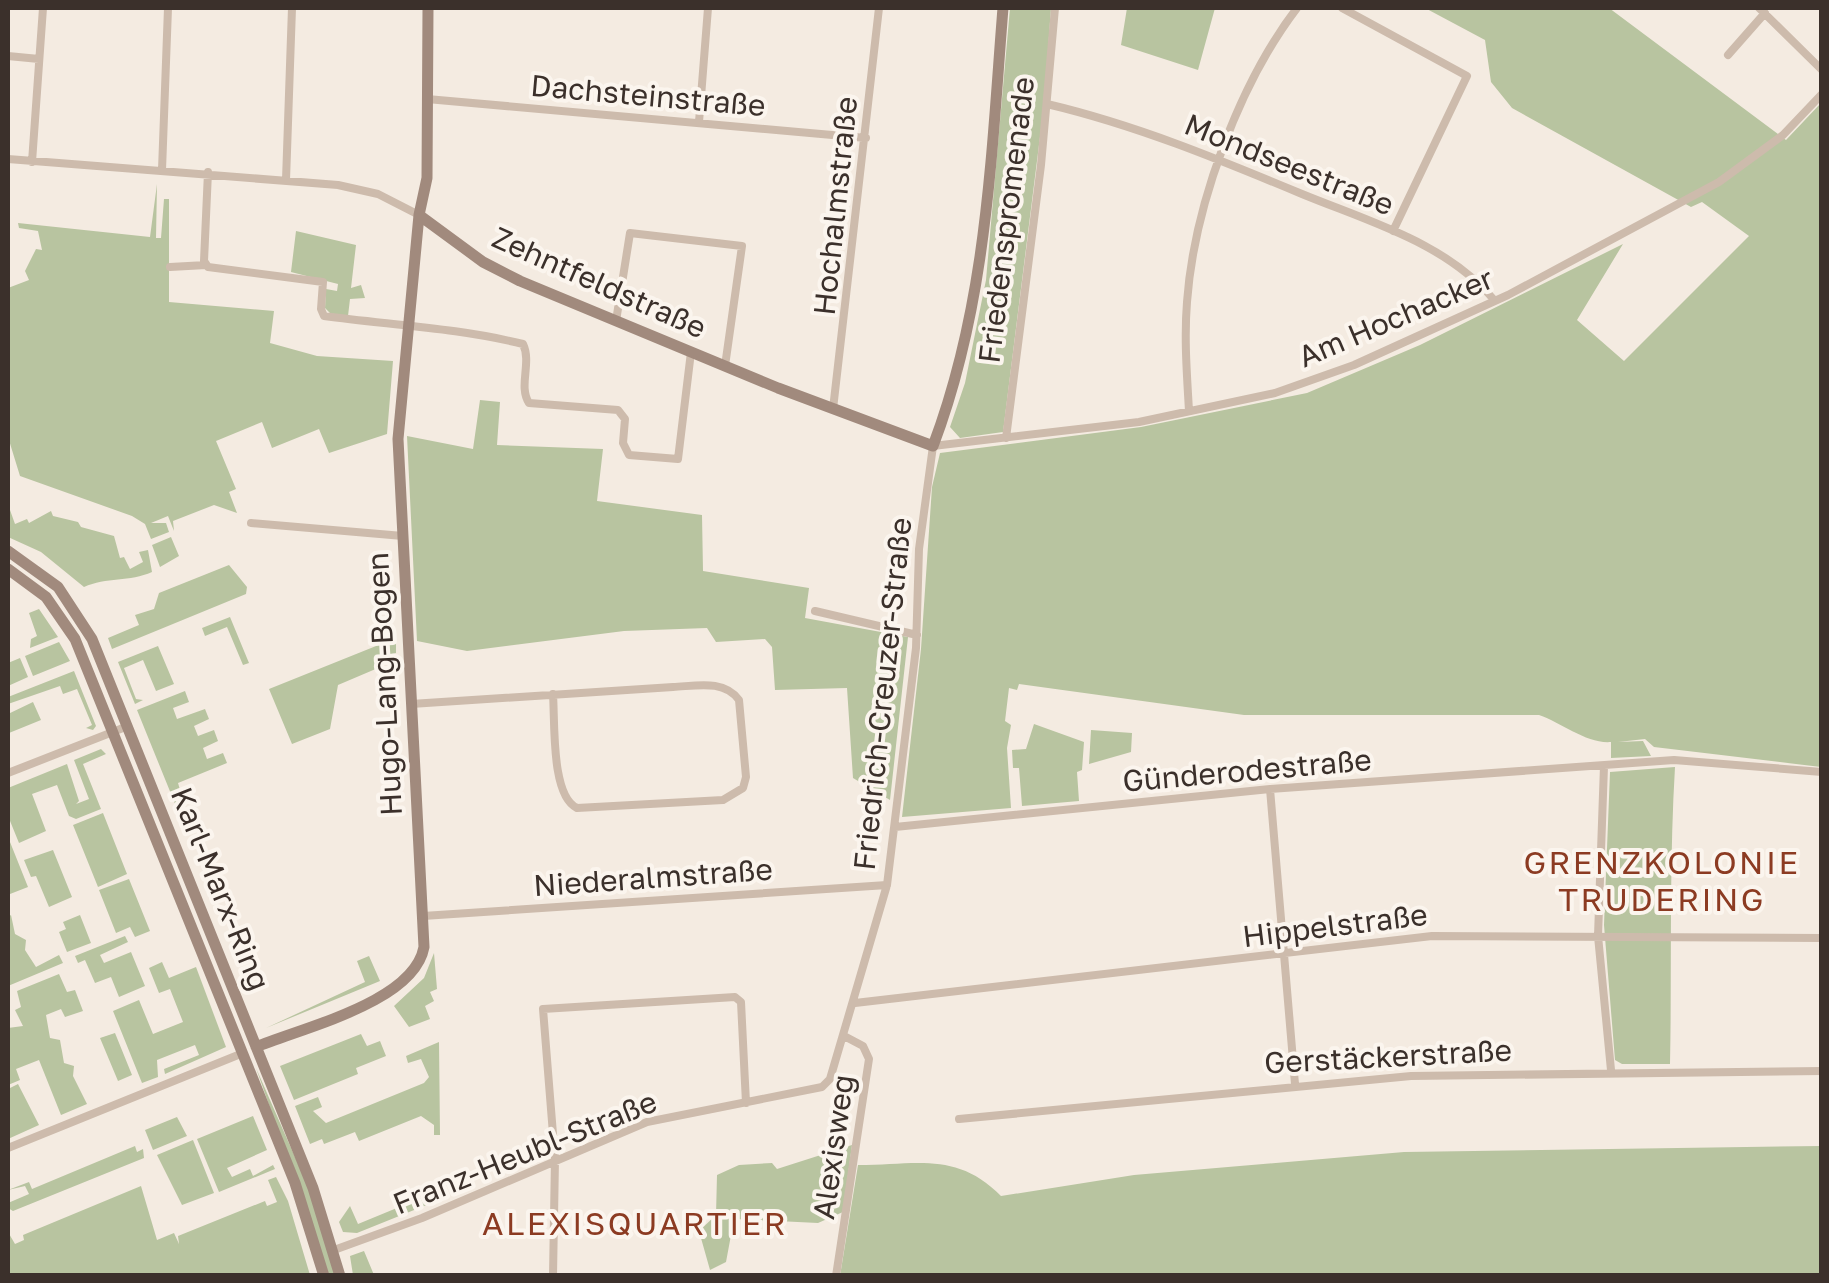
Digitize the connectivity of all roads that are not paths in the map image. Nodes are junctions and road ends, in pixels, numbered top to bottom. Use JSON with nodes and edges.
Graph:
{"nodes":[{"id":1,"x":43,"y":8,"type":"edge"},
{"id":2,"x":168,"y":8,"type":"edge"},
{"id":3,"x":292,"y":8,"type":"edge"},
{"id":4,"x":428,"y":8,"type":"edge"},
{"id":5,"x":708,"y":8,"type":"edge"},
{"id":6,"x":879,"y":8,"type":"edge"},
{"id":7,"x":1004,"y":8,"type":"edge"},
{"id":8,"x":1054,"y":8,"type":"edge"},
{"id":9,"x":1297,"y":8,"type":"edge"},
{"id":10,"x":1342,"y":8,"type":"edge"},
{"id":11,"x":1762,"y":10,"type":"edge"},
{"id":12,"x":1728,"y":55,"type":"dead end"},
{"id":13,"x":8,"y":56,"type":"edge"},
{"id":14,"x":39,"y":59,"type":"junction"},
{"id":15,"x":1822,"y":70,"type":"edge"},
{"id":16,"x":1822,"y":94,"type":"edge"},
{"id":17,"x":427,"y":99,"type":"junction"},
{"id":18,"x":1047,"y":104,"type":"junction"},
{"id":19,"x":699,"y":122,"type":"junction"},
{"id":20,"x":866,"y":138,"type":"junction"},
{"id":21,"x":8,"y":159,"type":"edge"},
{"id":22,"x":1221,"y":160,"type":"junction"},
{"id":23,"x":32,"y":162,"type":"junction"},
{"id":24,"x":162,"y":170,"type":"junction"},
{"id":25,"x":208,"y":172,"type":"junction"},
{"id":26,"x":286,"y":180,"type":"junction"},
{"id":27,"x":419,"y":215,"type":"junction"},
{"id":28,"x":1393,"y":231,"type":"junction"},
{"id":29,"x":206,"y":265,"type":"junction"},
{"id":30,"x":170,"y":267,"type":"dead end"},
{"id":31,"x":1495,"y":302,"type":"junction"},
{"id":32,"x":616,"y":322,"type":"junction"},
{"id":33,"x":408,"y":326,"type":"junction"},
{"id":34,"x":691,"y":352,"type":"junction"},
{"id":35,"x":725,"y":366,"type":"junction"},
{"id":36,"x":834,"y":409,"type":"junction"},
{"id":37,"x":1189,"y":411,"type":"junction"},
{"id":38,"x":1006,"y":438,"type":"junction"},
{"id":39,"x":934,"y":446,"type":"junction"},
{"id":40,"x":250,"y":522,"type":"dead end"},
{"id":41,"x":402,"y":536,"type":"junction"},
{"id":42,"x":8,"y":552,"type":"edge"},
{"id":43,"x":8,"y":568,"type":"edge"},
{"id":44,"x":815,"y":611,"type":"dead end"},
{"id":45,"x":917,"y":635,"type":"junction"},
{"id":46,"x":553,"y":694,"type":"junction"},
{"id":47,"x":411,"y":704,"type":"junction"},
{"id":48,"x":128,"y":726,"type":"junction"},
{"id":49,"x":114,"y":732,"type":"junction"},
{"id":50,"x":1604,"y":766,"type":"junction"},
{"id":51,"x":1822,"y":772,"type":"edge"},
{"id":52,"x":8,"y":773,"type":"edge"},
{"id":53,"x":1270,"y":789,"type":"junction"},
{"id":54,"x":895,"y":827,"type":"junction"},
{"id":55,"x":887,"y":885,"type":"junction"},
{"id":56,"x":423,"y":916,"type":"junction"},
{"id":57,"x":1598,"y":936,"type":"junction"},
{"id":58,"x":1822,"y":938,"type":"edge"},
{"id":59,"x":1285,"y":956,"type":"junction"},
{"id":60,"x":856,"y":1003,"type":"junction"},
{"id":61,"x":846,"y":1036,"type":"junction"},
{"id":62,"x":256,"y":1047,"type":"junction"},
{"id":63,"x":242,"y":1053,"type":"junction"},
{"id":64,"x":1611,"y":1070,"type":"junction"},
{"id":65,"x":1822,"y":1071,"type":"edge"},
{"id":66,"x":1295,"y":1084,"type":"junction"},
{"id":67,"x":746,"y":1103,"type":"junction"},
{"id":68,"x":960,"y":1118,"type":"dead end"},
{"id":69,"x":8,"y":1148,"type":"edge"},
{"id":70,"x":555,"y":1159,"type":"junction"},
{"id":71,"x":334,"y":1250,"type":"junction"},
{"id":72,"x":324,"y":1276,"type":"edge"},
{"id":73,"x":340,"y":1276,"type":"edge"},
{"id":74,"x":553,"y":1276,"type":"edge"},
{"id":75,"x":836,"y":1276,"type":"edge"}],
"edges":[{"from":1,"to":14,"type":"street"},
{"from":2,"to":24,"type":"street"},
{"from":3,"to":26,"type":"street"},
{"from":4,"to":17,"type":"street","name":"Hugo-Lang-Bogen"},
{"from":5,"to":19,"type":"street"},
{"from":6,"to":20,"type":"street","name":"Hochalmstraße"},
{"from":7,"to":39,"type":"street","name":"Friedenspromenade"},
{"from":8,"to":18,"type":"street","name":"Friedenspromenade"},
{"from":9,"to":22,"type":"street"},
{"from":10,"to":28,"type":"street"},
{"from":11,"to":12,"type":"street"},
{"from":11,"to":15,"type":"street"},
{"from":13,"to":14,"type":"street"},
{"from":14,"to":23,"type":"street"},
{"from":16,"to":31,"type":"street","name":"Am Hochacker"},
{"from":17,"to":19,"type":"street","name":"Dachsteinstraße"},
{"from":17,"to":27,"type":"street","name":"Hugo-Lang-Bogen"},
{"from":18,"to":22,"type":"street","name":"Mondseestraße"},
{"from":18,"to":38,"type":"street","name":"Friedenspromenade"},
{"from":19,"to":20,"type":"street","name":"Dachsteinstraße"},
{"from":20,"to":36,"type":"street","name":"Hochalmstraße"},
{"from":21,"to":23,"type":"street","name":"Zehntfeldstraße"},
{"from":22,"to":28,"type":"street","name":"Mondseestraße"},
{"from":22,"to":37,"type":"street"},
{"from":23,"to":24,"type":"street","name":"Zehntfeldstraße"},
{"from":24,"to":25,"type":"street","name":"Zehntfeldstraße"},
{"from":25,"to":26,"type":"street","name":"Zehntfeldstraße"},
{"from":25,"to":29,"type":"street"},
{"from":26,"to":27,"type":"street","name":"Zehntfeldstraße"},
{"from":27,"to":32,"type":"street","name":"Zehntfeldstraße"},
{"from":27,"to":33,"type":"street","name":"Hugo-Lang-Bogen"},
{"from":28,"to":31,"type":"street","name":"Mondseestraße"},
{"from":29,"to":30,"type":"street"},
{"from":29,"to":33,"type":"street"},
{"from":31,"to":37,"type":"street","name":"Am Hochacker"},
{"from":32,"to":34,"type":"street","name":"Zehntfeldstraße"},
{"from":32,"to":35,"type":"street"},
{"from":33,"to":34,"type":"street"},
{"from":33,"to":41,"type":"street","name":"Hugo-Lang-Bogen"},
{"from":34,"to":35,"type":"street","name":"Zehntfeldstraße"},
{"from":35,"to":36,"type":"street","name":"Zehntfeldstraße"},
{"from":36,"to":39,"type":"street","name":"Zehntfeldstraße"},
{"from":37,"to":38,"type":"street","name":"Am Hochacker"},
{"from":38,"to":39,"type":"street","name":"Am Hochacker"},
{"from":39,"to":45,"type":"street","name":"Friedrich-Creuzer-Straße"},
{"from":40,"to":41,"type":"street"},
{"from":41,"to":47,"type":"street","name":"Hugo-Lang-Bogen"},
{"from":42,"to":48,"type":"street","name":"Karl-Marx-Ring"},
{"from":43,"to":49,"type":"street","name":"Karl-Marx-Ring"},
{"from":44,"to":45,"type":"street"},
{"from":45,"to":54,"type":"street","name":"Friedrich-Creuzer-Straße"},
{"from":46,"to":46,"type":"street"},
{"from":46,"to":47,"type":"street"},
{"from":47,"to":56,"type":"street","name":"Hugo-Lang-Bogen"},
{"from":48,"to":49,"type":"street"},
{"from":48,"to":62,"type":"street","name":"Karl-Marx-Ring"},
{"from":49,"to":52,"type":"street"},
{"from":49,"to":63,"type":"street","name":"Karl-Marx-Ring"},
{"from":50,"to":51,"type":"street","name":"Günderodestraße"},
{"from":50,"to":53,"type":"street","name":"Günderodestraße"},
{"from":50,"to":57,"type":"street"},
{"from":53,"to":54,"type":"street","name":"Günderodestraße"},
{"from":53,"to":59,"type":"street"},
{"from":54,"to":55,"type":"street","name":"Friedrich-Creuzer-Straße"},
{"from":55,"to":56,"type":"street","name":"Niederalmstraße"},
{"from":55,"to":60,"type":"street","name":"Friedrich-Creuzer-Straße"},
{"from":56,"to":62,"type":"street","name":"Hugo-Lang-Bogen"},
{"from":57,"to":58,"type":"street","name":"Hippelstraße"},
{"from":57,"to":59,"type":"street","name":"Hippelstraße"},
{"from":57,"to":64,"type":"street"},
{"from":59,"to":60,"type":"street","name":"Hippelstraße"},
{"from":59,"to":66,"type":"street"},
{"from":60,"to":61,"type":"street","name":"Franz-Heubl-Straße"},
{"from":61,"to":67,"type":"street","name":"Franz-Heubl-Straße"},
{"from":61,"to":75,"type":"street","name":"Alexisweg"},
{"from":62,"to":63,"type":"street"},
{"from":62,"to":71,"type":"street","name":"Karl-Marx-Ring"},
{"from":63,"to":69,"type":"street"},
{"from":63,"to":72,"type":"street","name":"Karl-Marx-Ring"},
{"from":64,"to":65,"type":"street","name":"Gerstäckerstraße"},
{"from":64,"to":66,"type":"street","name":"Gerstäckerstraße"},
{"from":66,"to":68,"type":"street","name":"Gerstäckerstraße"},
{"from":67,"to":70,"type":"street","name":"Franz-Heubl-Straße"},
{"from":67,"to":70,"type":"street"},
{"from":70,"to":71,"type":"street","name":"Franz-Heubl-Straße"},
{"from":70,"to":74,"type":"street"},
{"from":71,"to":73,"type":"street","name":"Karl-Marx-Ring"}]}
